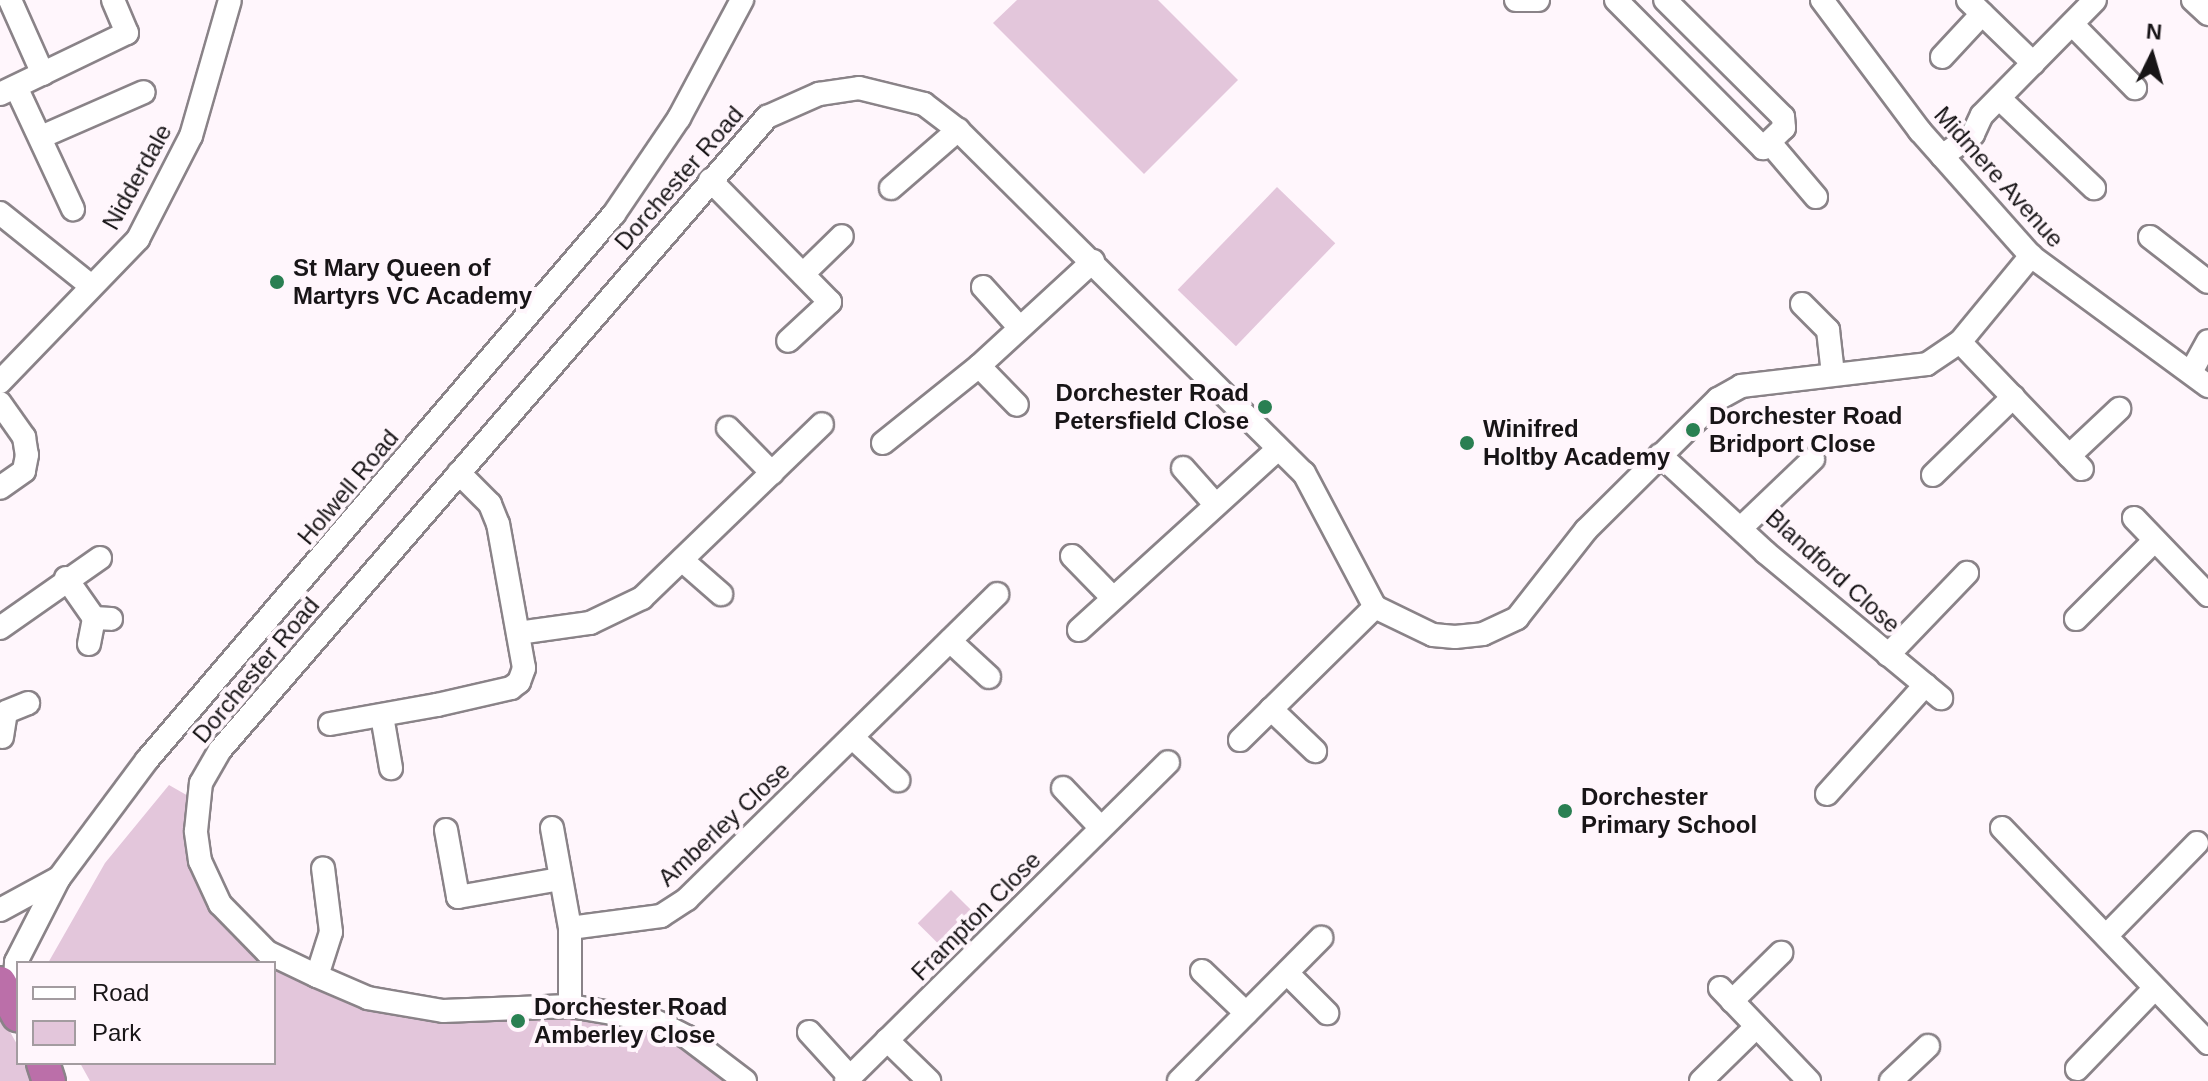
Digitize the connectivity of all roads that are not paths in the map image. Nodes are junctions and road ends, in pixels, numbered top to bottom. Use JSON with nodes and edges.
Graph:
{"nodes":[{"id":1,"x":10,"y":0,"type":"edge"},
{"id":2,"x":113,"y":0,"type":"edge"},
{"id":3,"x":230,"y":0,"type":"edge"},
{"id":4,"x":1516,"y":0,"type":"edge"},
{"id":5,"x":1538,"y":0,"type":"edge"},
{"id":6,"x":1616,"y":0,"type":"edge"},
{"id":7,"x":1665,"y":0,"type":"edge"},
{"id":8,"x":1822,"y":0,"type":"edge"},
{"id":9,"x":2095,"y":0,"type":"edge"},
{"id":10,"x":2193,"y":0,"type":"edge"},
{"id":11,"x":741,"y":1,"type":"edge"},
{"id":12,"x":1975,"y":7,"type":"edge"},
{"id":13,"x":2206,"y":23,"type":"edge"},
{"id":14,"x":2072,"y":24,"type":"junction"},
{"id":15,"x":1942,"y":57,"type":"dead end"},
{"id":16,"x":2033,"y":63,"type":"junction"},
{"id":17,"x":43,"y":74,"type":"junction"},
{"id":18,"x":2135,"y":88,"type":"dead end"},
{"id":19,"x":8,"y":91,"type":"edge"},
{"id":20,"x":144,"y":92,"type":"dead end"},
{"id":21,"x":1999,"y":98,"type":"junction"},
{"id":22,"x":958,"y":130,"type":"junction"},
{"id":23,"x":41,"y":137,"type":"junction"},
{"id":24,"x":1770,"y":143,"type":"junction"},
{"id":25,"x":1942,"y":156,"type":"junction"},
{"id":26,"x":710,"y":180,"type":"junction"},
{"id":27,"x":891,"y":188,"type":"dead end"},
{"id":28,"x":2094,"y":188,"type":"dead end"},
{"id":29,"x":1816,"y":197,"type":"dead end"},
{"id":30,"x":66,"y":203,"type":"dead end"},
{"id":31,"x":0,"y":213,"type":"edge"},
{"id":32,"x":842,"y":236,"type":"dead end"},
{"id":33,"x":2150,"y":237,"type":"dead end"},
{"id":34,"x":2031,"y":256,"type":"junction"},
{"id":35,"x":1093,"y":261,"type":"junction"},
{"id":36,"x":803,"y":274,"type":"junction"},
{"id":37,"x":2208,"y":282,"type":"edge"},
{"id":38,"x":91,"y":286,"type":"junction"},
{"id":39,"x":983,"y":287,"type":"dead end"},
{"id":40,"x":1804,"y":304,"type":"dead end"},
{"id":41,"x":1020,"y":328,"type":"junction"},
{"id":42,"x":788,"y":341,"type":"dead end"},
{"id":43,"x":2208,"y":341,"type":"edge"},
{"id":44,"x":1960,"y":342,"type":"junction"},
{"id":45,"x":979,"y":366,"type":"junction"},
{"id":46,"x":1833,"y":374,"type":"junction"},
{"id":47,"x":2199,"y":379,"type":"edge"},
{"id":48,"x":0,"y":382,"type":"edge"},
{"id":49,"x":2013,"y":397,"type":"junction"},
{"id":50,"x":0,"y":403,"type":"edge"},
{"id":51,"x":1017,"y":405,"type":"dead end"},
{"id":52,"x":2119,"y":408,"type":"dead end"},
{"id":53,"x":822,"y":424,"type":"dead end"},
{"id":54,"x":728,"y":428,"type":"dead end"},
{"id":55,"x":883,"y":443,"type":"dead end"},
{"id":56,"x":1277,"y":450,"type":"junction"},
{"id":57,"x":1660,"y":455,"type":"junction"},
{"id":58,"x":1812,"y":458,"type":"dead end"},
{"id":59,"x":1183,"y":468,"type":"dead end"},
{"id":60,"x":459,"y":473,"type":"junction"},
{"id":61,"x":772,"y":473,"type":"junction"},
{"id":62,"x":1933,"y":475,"type":"dead end"},
{"id":63,"x":0,"y":488,"type":"edge"},
{"id":64,"x":1215,"y":504,"type":"junction"},
{"id":65,"x":2134,"y":518,"type":"dead end"},
{"id":66,"x":1743,"y":526,"type":"junction"},
{"id":67,"x":2154,"y":541,"type":"junction"},
{"id":68,"x":1072,"y":556,"type":"dead end"},
{"id":69,"x":100,"y":558,"type":"dead end"},
{"id":70,"x":682,"y":560,"type":"junction"},
{"id":71,"x":1967,"y":573,"type":"dead end"},
{"id":72,"x":66,"y":578,"type":"junction"},
{"id":73,"x":721,"y":594,"type":"dead end"},
{"id":74,"x":997,"y":594,"type":"dead end"},
{"id":75,"x":2208,"y":595,"type":"edge"},
{"id":76,"x":1113,"y":598,"type":"junction"},
{"id":77,"x":1375,"y":607,"type":"junction"},
{"id":78,"x":2076,"y":619,"type":"dead end"},
{"id":79,"x":0,"y":628,"type":"edge"},
{"id":80,"x":1079,"y":630,"type":"dead end"},
{"id":81,"x":518,"y":633,"type":"junction"},
{"id":82,"x":950,"y":641,"type":"junction"},
{"id":83,"x":89,"y":644,"type":"dead end"},
{"id":84,"x":1888,"y":655,"type":"junction"},
{"id":85,"x":989,"y":677,"type":"dead end"},
{"id":86,"x":28,"y":703,"type":"dead end"},
{"id":87,"x":3,"y":705,"type":"edge"},
{"id":88,"x":1271,"y":709,"type":"junction"},
{"id":89,"x":382,"y":716,"type":"junction"},
{"id":90,"x":330,"y":724,"type":"dead end"},
{"id":91,"x":2,"y":737,"type":"dead end"},
{"id":92,"x":853,"y":738,"type":"junction"},
{"id":93,"x":1240,"y":740,"type":"dead end"},
{"id":94,"x":1315,"y":751,"type":"dead end"},
{"id":95,"x":1168,"y":762,"type":"dead end"},
{"id":96,"x":391,"y":768,"type":"dead end"},
{"id":97,"x":898,"y":780,"type":"dead end"},
{"id":98,"x":1063,"y":788,"type":"dead end"},
{"id":99,"x":1827,"y":794,"type":"dead end"},
{"id":100,"x":552,"y":828,"type":"dead end"},
{"id":101,"x":1101,"y":828,"type":"junction"},
{"id":102,"x":2002,"y":828,"type":"dead end"},
{"id":103,"x":446,"y":830,"type":"dead end"},
{"id":104,"x":2197,"y":843,"type":"dead end"},
{"id":105,"x":323,"y":868,"type":"dead end"},
{"id":106,"x":59,"y":878,"type":"junction"},
{"id":107,"x":560,"y":879,"type":"junction"},
{"id":108,"x":0,"y":910,"type":"edge"},
{"id":109,"x":570,"y":928,"type":"junction"},
{"id":110,"x":2106,"y":936,"type":"junction"},
{"id":111,"x":1321,"y":938,"type":"dead end"},
{"id":112,"x":1781,"y":953,"type":"dead end"},
{"id":113,"x":17,"y":961,"type":"edge"},
{"id":114,"x":16,"y":962,"type":"edge"},
{"id":115,"x":1202,"y":971,"type":"dead end"},
{"id":116,"x":1287,"y":973,"type":"junction"},
{"id":117,"x":317,"y":976,"type":"junction"},
{"id":118,"x":2155,"y":988,"type":"junction"},
{"id":119,"x":11,"y":1002,"type":"edge"},
{"id":120,"x":570,"y":1006,"type":"junction"},
{"id":121,"x":1246,"y":1013,"type":"junction"},
{"id":122,"x":1327,"y":1013,"type":"dead end"},
{"id":123,"x":1756,"y":1027,"type":"junction"},
{"id":124,"x":809,"y":1032,"type":"dead end"},
{"id":125,"x":887,"y":1040,"type":"junction"},
{"id":126,"x":2208,"y":1043,"type":"edge"},
{"id":127,"x":1928,"y":1046,"type":"dead end"},
{"id":128,"x":2077,"y":1069,"type":"edge"},
{"id":129,"x":848,"y":1079,"type":"edge"},
{"id":130,"x":745,"y":1081,"type":"edge"},
{"id":131,"x":929,"y":1081,"type":"edge"},
{"id":132,"x":1179,"y":1081,"type":"edge"},
{"id":133,"x":1701,"y":1081,"type":"edge"},
{"id":134,"x":1809,"y":1081,"type":"edge"},
{"id":135,"x":1891,"y":1081,"type":"edge"}],
"edges":[{"from":1,"to":17,"type":"street"},
{"from":2,"to":17,"type":"street"},
{"from":3,"to":38,"type":"street","name":"Nidderdale"},
{"from":4,"to":5,"type":"street"},
{"from":6,"to":24,"type":"street"},
{"from":7,"to":24,"type":"street"},
{"from":8,"to":25,"type":"street","name":"Midmere Avenue"},
{"from":9,"to":14,"type":"street"},
{"from":10,"to":13,"type":"street"},
{"from":11,"to":106,"type":"street","name":"Holwell Road"},
{"from":12,"to":15,"type":"street"},
{"from":12,"to":16,"type":"street"},
{"from":14,"to":16,"type":"street"},
{"from":14,"to":18,"type":"street"},
{"from":16,"to":21,"type":"street"},
{"from":17,"to":19,"type":"street"},
{"from":19,"to":23,"type":"street"},
{"from":20,"to":23,"type":"street"},
{"from":21,"to":25,"type":"street"},
{"from":21,"to":28,"type":"street"},
{"from":22,"to":26,"type":"street","name":"Dorchester Road"},
{"from":22,"to":27,"type":"street"},
{"from":22,"to":35,"type":"street","name":"Dorchester Road"},
{"from":23,"to":30,"type":"street"},
{"from":24,"to":29,"type":"street"},
{"from":25,"to":34,"type":"street","name":"Midmere Avenue"},
{"from":26,"to":36,"type":"street"},
{"from":26,"to":60,"type":"street","name":"Dorchester Road"},
{"from":31,"to":38,"type":"street"},
{"from":32,"to":36,"type":"street"},
{"from":33,"to":37,"type":"street"},
{"from":34,"to":44,"type":"street"},
{"from":34,"to":47,"type":"street","name":"Midmere Avenue"},
{"from":35,"to":41,"type":"street"},
{"from":35,"to":56,"type":"street","name":"Dorchester Road"},
{"from":36,"to":42,"type":"street"},
{"from":38,"to":48,"type":"street","name":"Nidderdale"},
{"from":39,"to":41,"type":"street"},
{"from":40,"to":46,"type":"street"},
{"from":41,"to":45,"type":"street"},
{"from":43,"to":47,"type":"street"},
{"from":44,"to":46,"type":"street"},
{"from":44,"to":49,"type":"street"},
{"from":45,"to":51,"type":"street"},
{"from":45,"to":55,"type":"street"},
{"from":46,"to":57,"type":"street"},
{"from":49,"to":52,"type":"street"},
{"from":49,"to":62,"type":"street"},
{"from":50,"to":63,"type":"street"},
{"from":53,"to":61,"type":"street"},
{"from":54,"to":61,"type":"street"},
{"from":56,"to":64,"type":"street"},
{"from":56,"to":77,"type":"street","name":"Dorchester Road"},
{"from":57,"to":66,"type":"street","name":"Blandford Close"},
{"from":57,"to":77,"type":"street"},
{"from":58,"to":66,"type":"street","name":"Blandford Close"},
{"from":59,"to":64,"type":"street"},
{"from":60,"to":81,"type":"street"},
{"from":60,"to":117,"type":"street","name":"Dorchester Road"},
{"from":61,"to":70,"type":"street"},
{"from":64,"to":76,"type":"street"},
{"from":65,"to":67,"type":"street"},
{"from":66,"to":84,"type":"street","name":"Blandford Close"},
{"from":67,"to":75,"type":"street"},
{"from":67,"to":78,"type":"street"},
{"from":68,"to":76,"type":"street"},
{"from":69,"to":72,"type":"street"},
{"from":70,"to":73,"type":"street"},
{"from":70,"to":81,"type":"street"},
{"from":71,"to":84,"type":"street","name":"Blandford Close"},
{"from":72,"to":79,"type":"street"},
{"from":72,"to":83,"type":"street"},
{"from":74,"to":82,"type":"street","name":"Amberley Close"},
{"from":76,"to":80,"type":"street"},
{"from":77,"to":88,"type":"street"},
{"from":81,"to":89,"type":"street"},
{"from":82,"to":85,"type":"street"},
{"from":82,"to":92,"type":"street","name":"Amberley Close"},
{"from":84,"to":99,"type":"street","name":"Blandford Close"},
{"from":86,"to":87,"type":"street"},
{"from":87,"to":91,"type":"street"},
{"from":88,"to":93,"type":"street"},
{"from":88,"to":94,"type":"street"},
{"from":89,"to":90,"type":"street"},
{"from":89,"to":96,"type":"street"},
{"from":92,"to":97,"type":"street"},
{"from":92,"to":109,"type":"street","name":"Amberley Close"},
{"from":95,"to":101,"type":"street","name":"Frampton Close"},
{"from":98,"to":101,"type":"street"},
{"from":100,"to":107,"type":"street"},
{"from":101,"to":125,"type":"street","name":"Frampton Close"},
{"from":102,"to":110,"type":"street"},
{"from":103,"to":107,"type":"street"},
{"from":104,"to":110,"type":"street"},
{"from":105,"to":117,"type":"street"},
{"from":106,"to":108,"type":"street"},
{"from":106,"to":113,"type":"street","name":"Holwell Road"},
{"from":107,"to":109,"type":"street"},
{"from":109,"to":120,"type":"street"},
{"from":110,"to":118,"type":"street"},
{"from":111,"to":116,"type":"street"},
{"from":112,"to":123,"type":"street"},
{"from":114,"to":119,"type":"street","name":"Holwell Road"},
{"from":115,"to":121,"type":"street"},
{"from":116,"to":121,"type":"street"},
{"from":116,"to":122,"type":"street"},
{"from":117,"to":120,"type":"street","name":"Dorchester Road"},
{"from":118,"to":126,"type":"street"},
{"from":118,"to":128,"type":"street"},
{"from":120,"to":130,"type":"street","name":"Dorchester Road"},
{"from":121,"to":132,"type":"street"},
{"from":123,"to":133,"type":"street"},
{"from":123,"to":134,"type":"street"},
{"from":124,"to":129,"type":"street","name":"Frampton Close"},
{"from":125,"to":129,"type":"street","name":"Frampton Close"},
{"from":125,"to":131,"type":"street"},
{"from":127,"to":135,"type":"street"}]}
